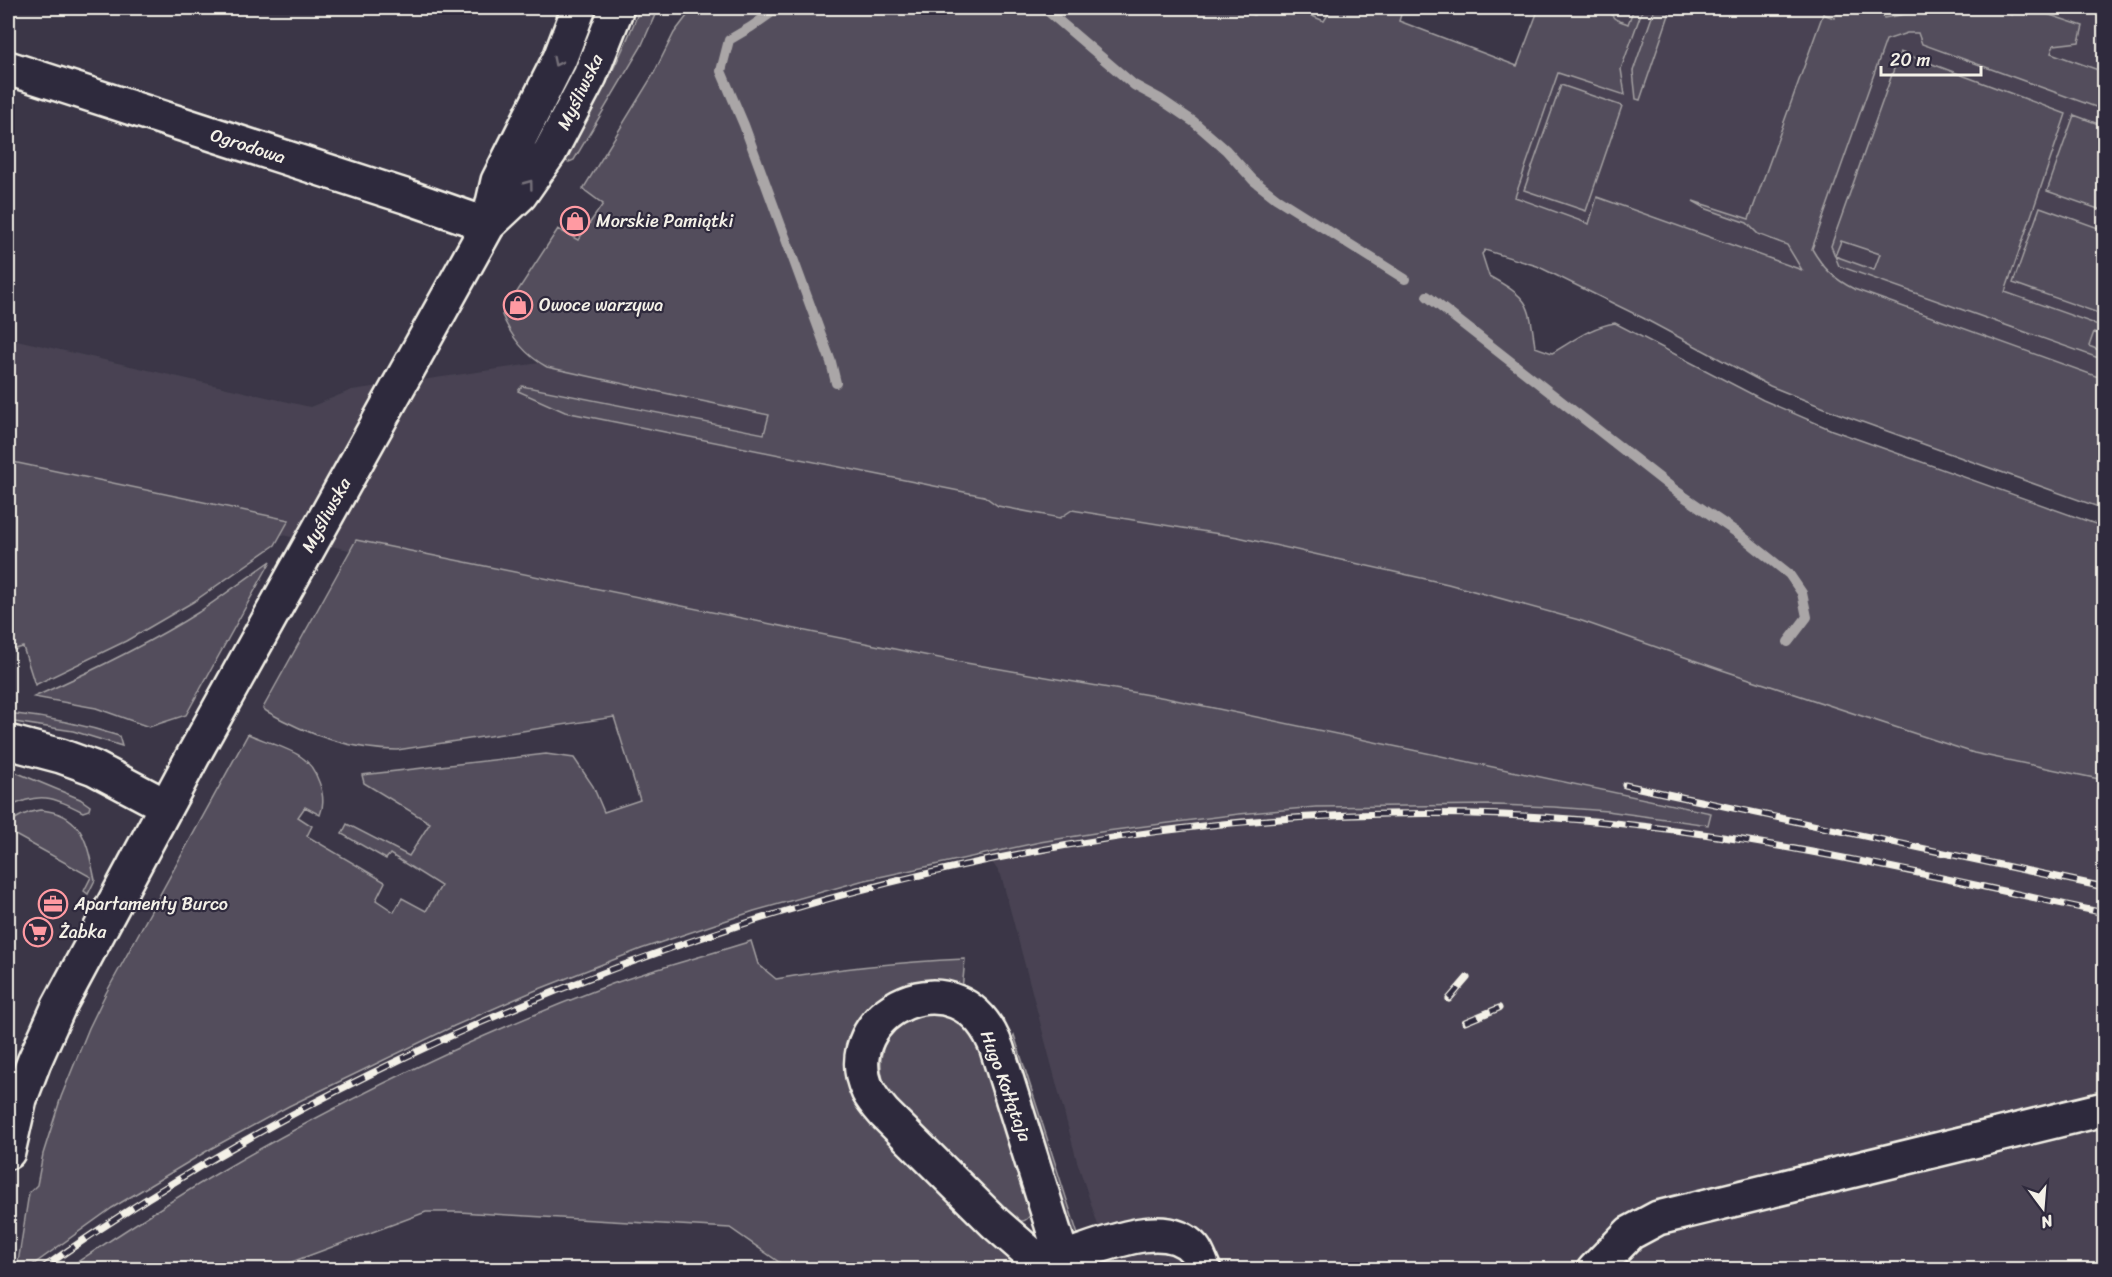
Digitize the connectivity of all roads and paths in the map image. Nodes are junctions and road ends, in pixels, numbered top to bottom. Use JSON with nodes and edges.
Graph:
{"nodes":[{"id":1,"x":579,"y":8,"type":"edge"},
{"id":2,"x":617,"y":8,"type":"edge"},
{"id":3,"x":8,"y":68,"type":"edge"},
{"id":4,"x":488,"y":225,"type":"junction"},
{"id":5,"x":8,"y":742,"type":"edge"},
{"id":6,"x":166,"y":806,"type":"junction"},
{"id":7,"x":2104,"y":1109,"type":"edge"},
{"id":8,"x":8,"y":1152,"type":"edge"},
{"id":9,"x":1059,"y":1266,"type":"edge"},
{"id":10,"x":1204,"y":1269,"type":"edge"},
{"id":11,"x":1594,"y":1269,"type":"edge"}],
"edges":[{"from":1,"to":4,"type":"street","name":"Myśliwska","one_way":true},
{"from":4,"to":2,"type":"street","name":"Myśliwska","one_way":true},
{"from":3,"to":4,"type":"street","name":"Ogrodowa"},
{"from":4,"to":6,"type":"street","name":"Myśliwska"},
{"from":5,"to":6,"type":"street"},
{"from":6,"to":8,"type":"street","name":"Myśliwska"},
{"from":7,"to":11,"type":"street"},
{"from":9,"to":9,"type":"street","name":"Hugo Kołłątaja"},
{"from":9,"to":10,"type":"street"}]}
